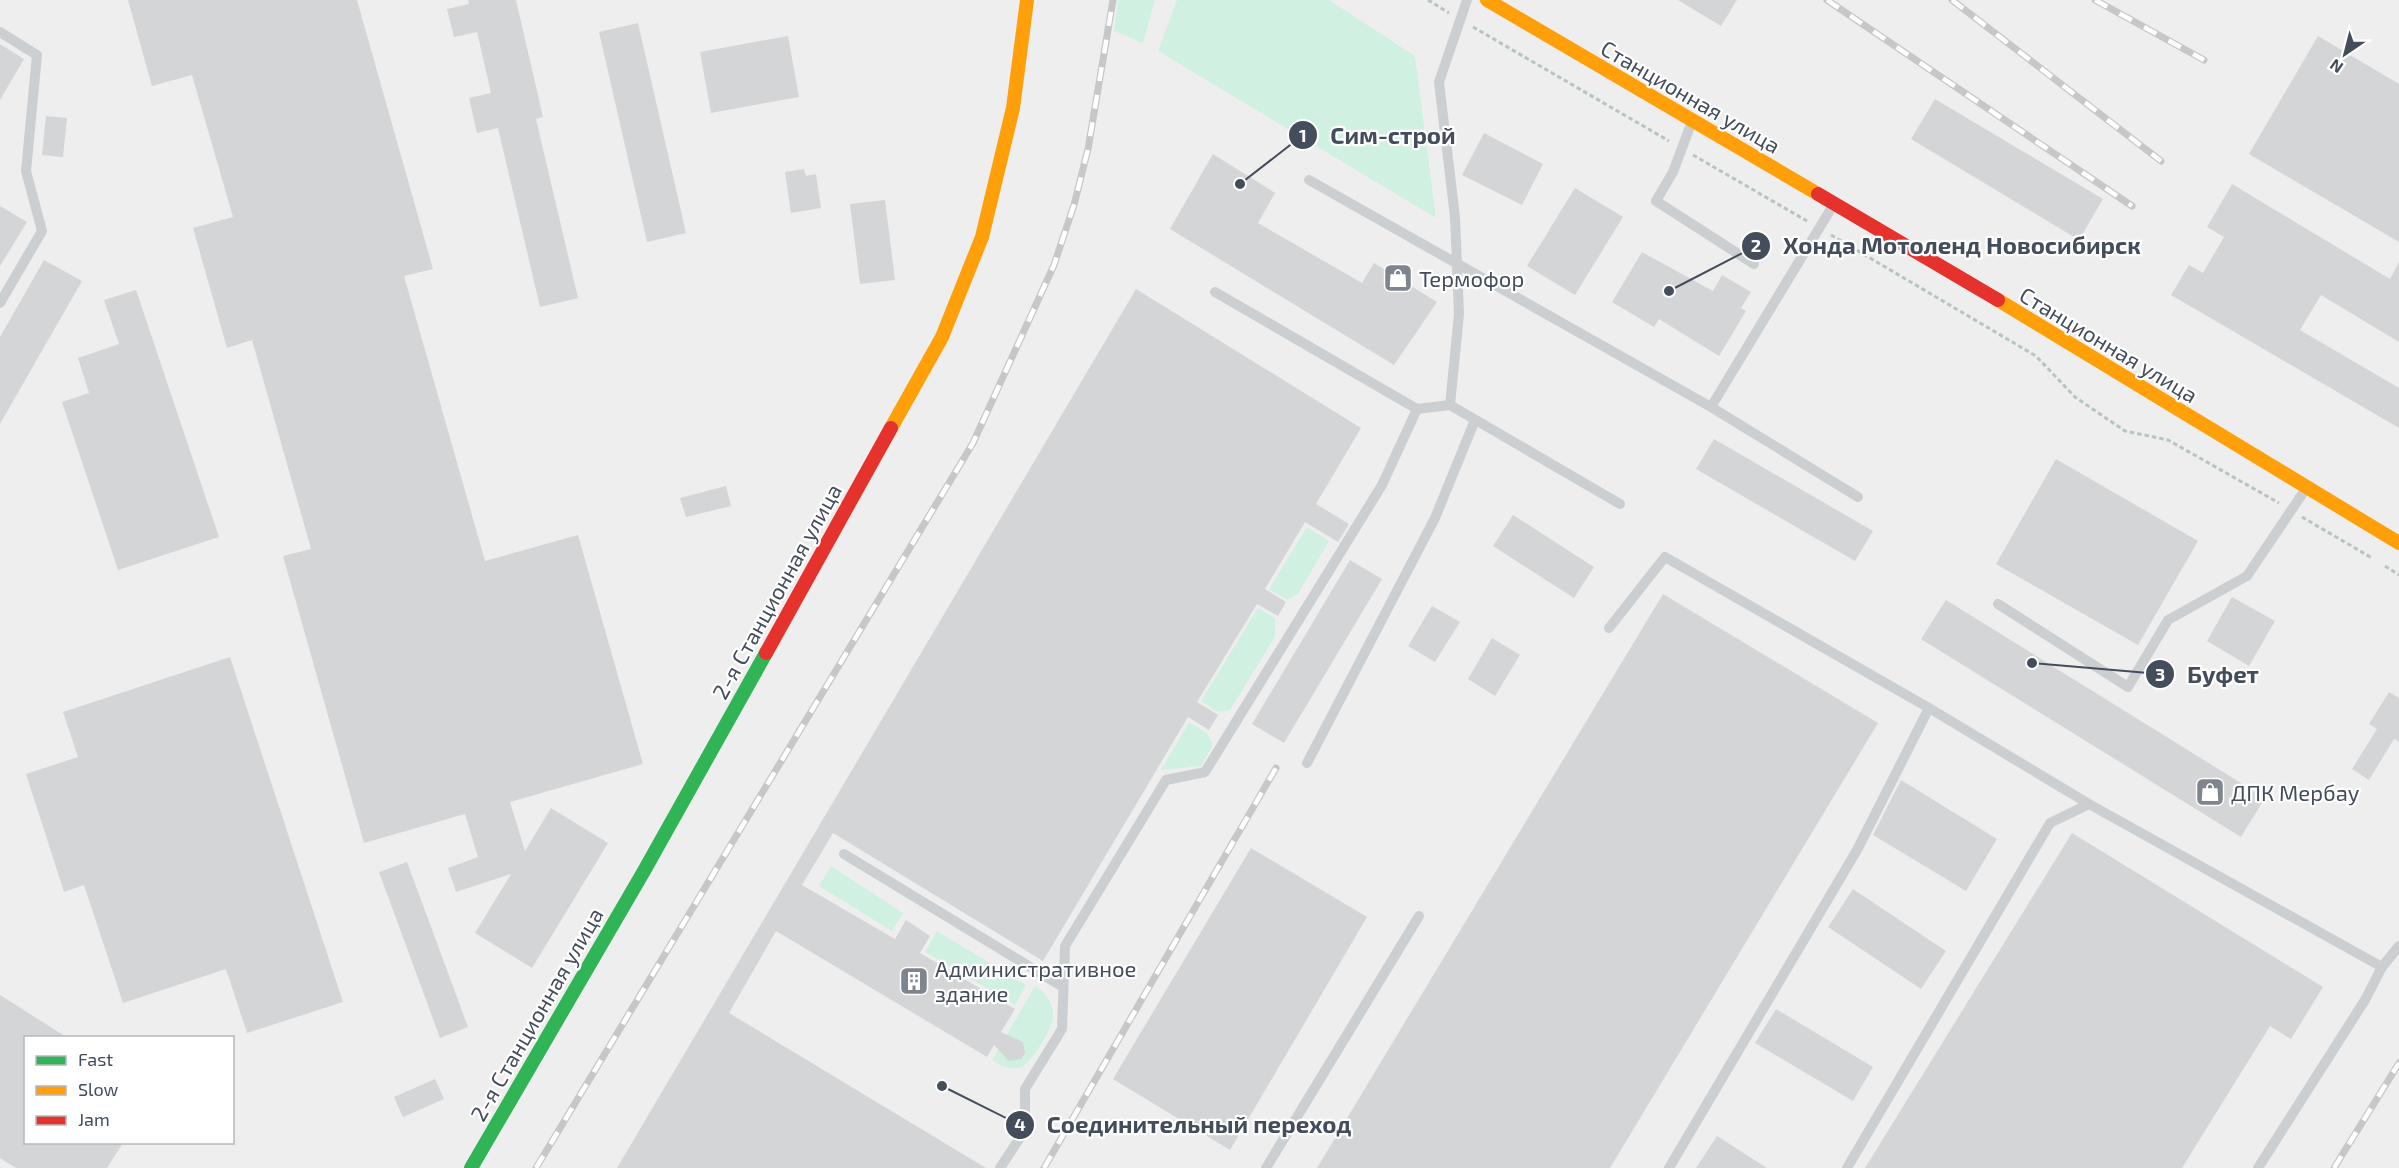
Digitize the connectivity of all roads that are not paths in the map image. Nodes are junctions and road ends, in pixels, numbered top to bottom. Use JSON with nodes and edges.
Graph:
{"nodes":[{"id":1,"x":1027,"y":0,"type":"edge"},
{"id":2,"x":1467,"y":0,"type":"edge"},
{"id":3,"x":1486,"y":0,"type":"edge"},
{"id":4,"x":0,"y":32,"type":"edge"},
{"id":5,"x":1692,"y":121,"type":"junction"},
{"id":6,"x":1309,"y":180,"type":"dead end"},
{"id":7,"x":1833,"y":204,"type":"junction"},
{"id":8,"x":1455,"y":261,"type":"junction"},
{"id":9,"x":1754,"y":264,"type":"dead end"},
{"id":10,"x":1215,"y":292,"type":"dead end"},
{"id":11,"x":0,"y":303,"type":"edge"},
{"id":12,"x":1450,"y":405,"type":"junction"},
{"id":13,"x":1711,"y":407,"type":"junction"},
{"id":14,"x":1417,"y":410,"type":"junction"},
{"id":15,"x":1475,"y":420,"type":"junction"},
{"id":16,"x":2307,"y":488,"type":"junction"},
{"id":17,"x":1858,"y":497,"type":"dead end"},
{"id":18,"x":1620,"y":504,"type":"dead end"},
{"id":19,"x":2399,"y":543,"type":"edge"},
{"id":20,"x":1998,"y":604,"type":"dead end"},
{"id":21,"x":1609,"y":628,"type":"dead end"},
{"id":22,"x":1929,"y":708,"type":"junction"},
{"id":23,"x":1307,"y":763,"type":"dead end"},
{"id":24,"x":2089,"y":804,"type":"junction"},
{"id":25,"x":844,"y":854,"type":"dead end"},
{"id":26,"x":1419,"y":916,"type":"dead end"},
{"id":27,"x":2399,"y":946,"type":"edge"},
{"id":28,"x":2382,"y":967,"type":"junction"},
{"id":29,"x":1063,"y":987,"type":"junction"},
{"id":30,"x":471,"y":1168,"type":"edge"},
{"id":31,"x":1000,"y":1168,"type":"edge"},
{"id":32,"x":1266,"y":1168,"type":"edge"},
{"id":33,"x":1669,"y":1168,"type":"edge"},
{"id":34,"x":1847,"y":1168,"type":"edge"},
{"id":35,"x":2258,"y":1168,"type":"edge"}],
"edges":[{"from":1,"to":30,"type":"main road","name":"2-я Станционная улица"},
{"from":2,"to":8,"type":"lane"},
{"from":3,"to":5,"type":"main road","name":"Станционная улица"},
{"from":4,"to":11,"type":"lane"},
{"from":5,"to":7,"type":"main road","name":"Станционная улица"},
{"from":5,"to":9,"type":"lane"},
{"from":6,"to":8,"type":"lane"},
{"from":7,"to":13,"type":"lane"},
{"from":7,"to":16,"type":"main road","name":"Станционная улица"},
{"from":8,"to":12,"type":"lane"},
{"from":8,"to":13,"type":"lane"},
{"from":10,"to":14,"type":"lane"},
{"from":12,"to":14,"type":"lane"},
{"from":12,"to":15,"type":"lane"},
{"from":13,"to":17,"type":"lane"},
{"from":14,"to":29,"type":"lane"},
{"from":15,"to":18,"type":"lane"},
{"from":15,"to":23,"type":"lane"},
{"from":16,"to":19,"type":"main road","name":"Станционная улица"},
{"from":16,"to":20,"type":"lane"},
{"from":21,"to":22,"type":"lane"},
{"from":22,"to":24,"type":"lane"},
{"from":22,"to":33,"type":"lane"},
{"from":24,"to":28,"type":"lane"},
{"from":24,"to":34,"type":"lane"},
{"from":25,"to":29,"type":"lane"},
{"from":26,"to":32,"type":"lane"},
{"from":27,"to":28,"type":"lane"},
{"from":28,"to":35,"type":"lane"},
{"from":29,"to":31,"type":"lane"}]}
